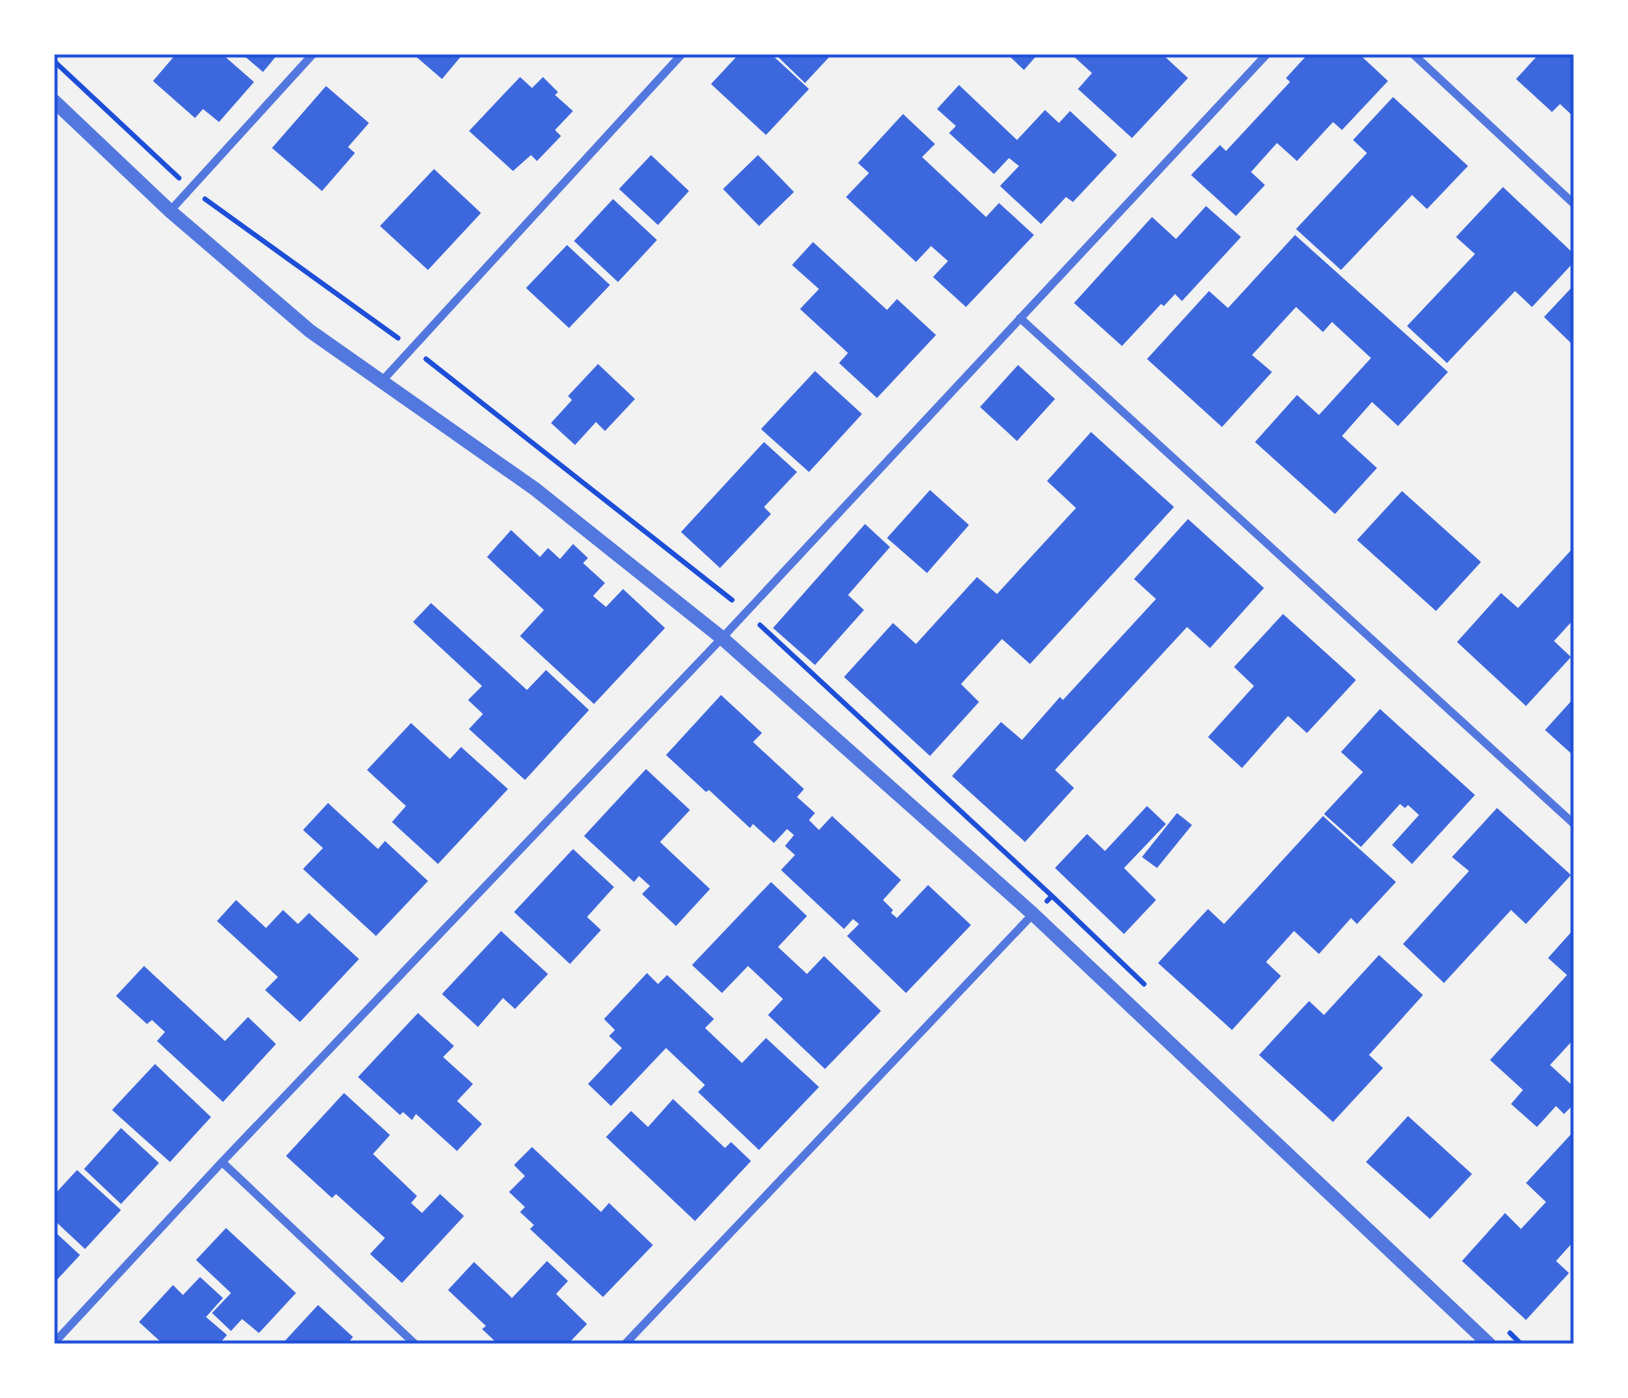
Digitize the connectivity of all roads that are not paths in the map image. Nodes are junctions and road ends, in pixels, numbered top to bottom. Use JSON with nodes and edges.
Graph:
{"nodes":[{"id":1,"x":313,"y":54,"type":"edge"},
{"id":2,"x":682,"y":54,"type":"edge"},
{"id":3,"x":1267,"y":54,"type":"edge"},
{"id":4,"x":1413,"y":54,"type":"edge"},
{"id":5,"x":54,"y":101,"type":"edge"},
{"id":6,"x":1574,"y":204,"type":"edge"},
{"id":7,"x":170,"y":211,"type":"junction"},
{"id":8,"x":1020,"y":318,"type":"junction"},
{"id":9,"x":382,"y":381,"type":"junction"},
{"id":10,"x":722,"y":638,"type":"junction"},
{"id":11,"x":1574,"y":824,"type":"edge"},
{"id":12,"x":1033,"y":914,"type":"junction"},
{"id":13,"x":222,"y":1162,"type":"junction"},
{"id":14,"x":54,"y":1343,"type":"edge"},
{"id":15,"x":415,"y":1344,"type":"edge"},
{"id":16,"x":625,"y":1344,"type":"edge"},
{"id":17,"x":1489,"y":1344,"type":"edge"}],
"edges":[{"from":1,"to":7,"type":"street"},
{"from":2,"to":9,"type":"street"},
{"from":3,"to":8,"type":"street"},
{"from":4,"to":6,"type":"street"},
{"from":5,"to":7,"type":"street"},
{"from":7,"to":9,"type":"street"},
{"from":8,"to":10,"type":"street"},
{"from":8,"to":11,"type":"street"},
{"from":9,"to":10,"type":"street"},
{"from":10,"to":12,"type":"street"},
{"from":10,"to":13,"type":"street"},
{"from":12,"to":16,"type":"street"},
{"from":12,"to":17,"type":"street"},
{"from":13,"to":14,"type":"street"},
{"from":13,"to":15,"type":"street"}]}
